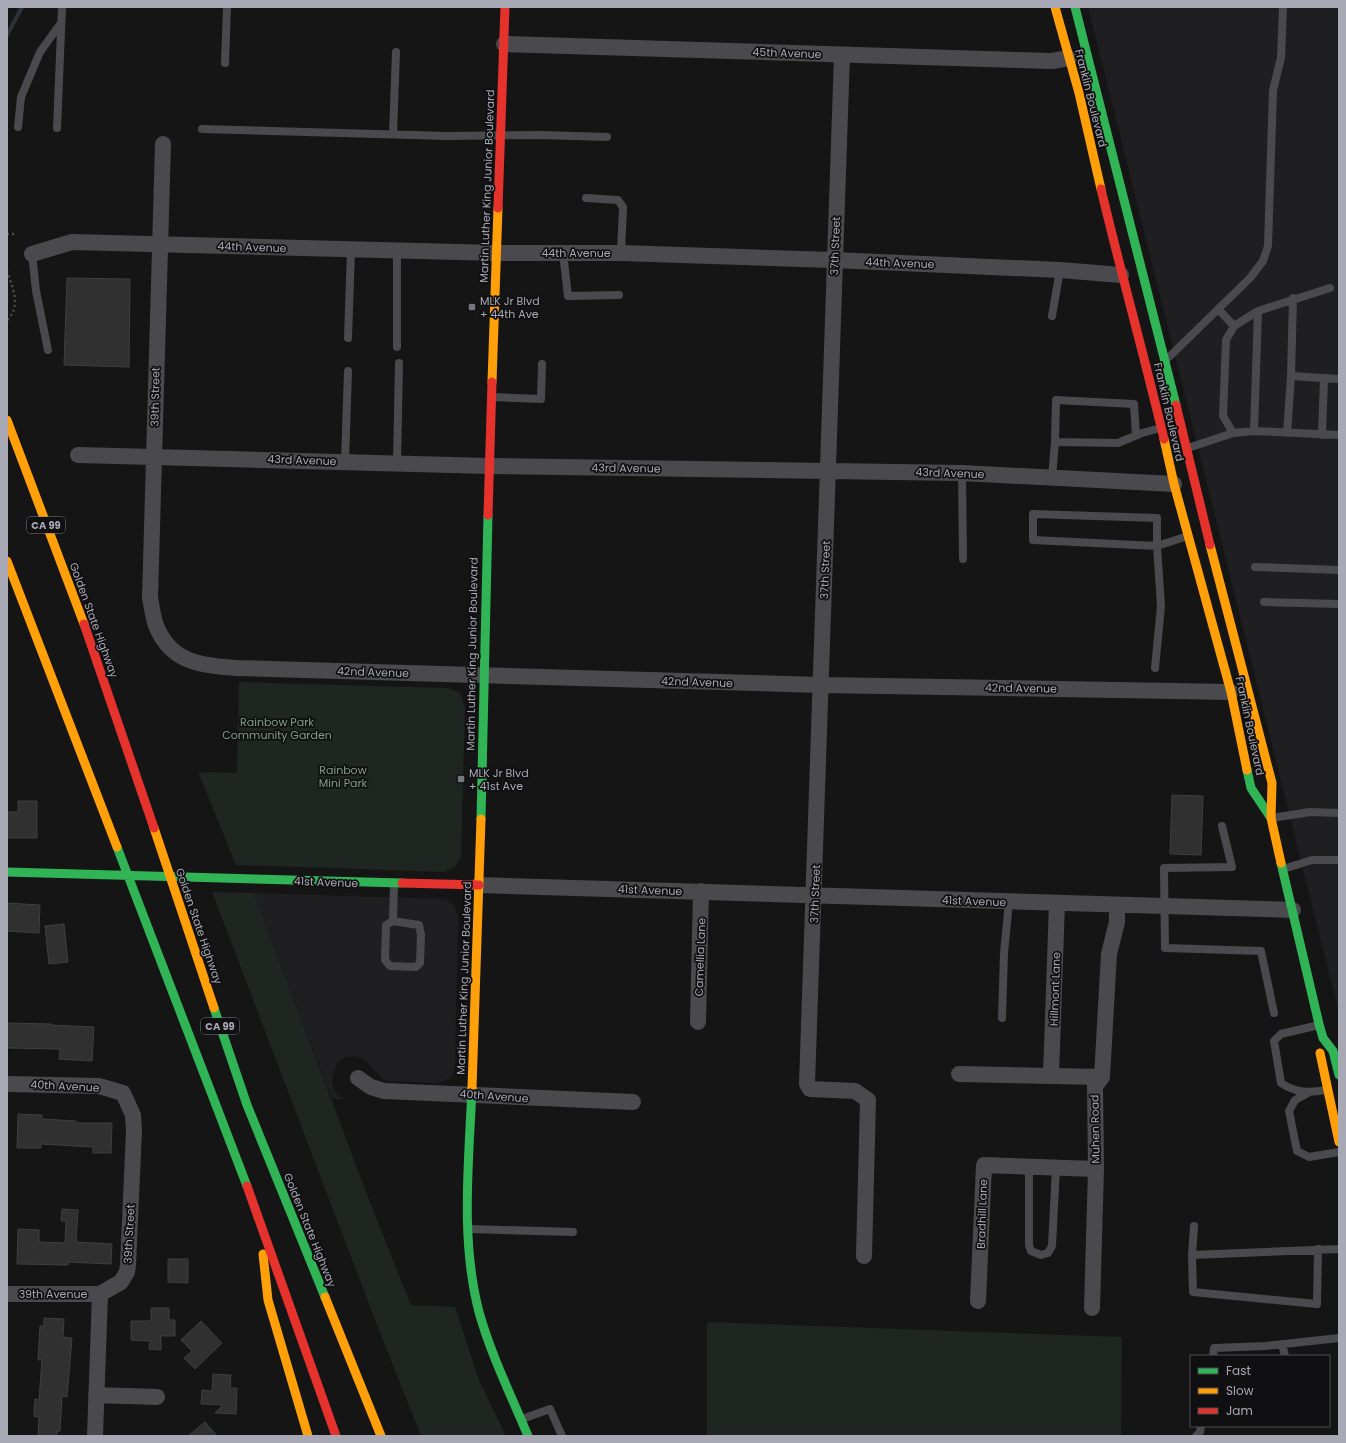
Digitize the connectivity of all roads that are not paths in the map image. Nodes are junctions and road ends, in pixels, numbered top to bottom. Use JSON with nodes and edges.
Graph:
{"nodes":[{"id":1,"x":62,"y":7,"type":"edge"},
{"id":2,"x":227,"y":7,"type":"edge"},
{"id":3,"x":505,"y":7,"type":"edge"},
{"id":4,"x":1055,"y":7,"type":"edge"},
{"id":5,"x":1071,"y":7,"type":"edge"},
{"id":6,"x":1075,"y":7,"type":"edge"},
{"id":7,"x":1283,"y":7,"type":"edge"},
{"id":8,"x":61,"y":23,"type":"junction"},
{"id":9,"x":504,"y":44,"type":"junction"},
{"id":10,"x":396,"y":52,"type":"dead end"},
{"id":11,"x":842,"y":55,"type":"junction"},
{"id":12,"x":1069,"y":58,"type":"junction"},
{"id":13,"x":225,"y":63,"type":"dead end"},
{"id":14,"x":18,"y":127,"type":"dead end"},
{"id":15,"x":58,"y":128,"type":"dead end"},
{"id":16,"x":202,"y":130,"type":"dead end"},
{"id":17,"x":393,"y":134,"type":"junction"},
{"id":18,"x":501,"y":135,"type":"junction"},
{"id":19,"x":607,"y":137,"type":"dead end"},
{"id":20,"x":1090,"y":142,"type":"junction"},
{"id":21,"x":163,"y":144,"type":"dead end"},
{"id":22,"x":586,"y":198,"type":"dead end"},
{"id":23,"x":159,"y":245,"type":"junction"},
{"id":24,"x":351,"y":250,"type":"junction"},
{"id":25,"x":397,"y":251,"type":"junction"},
{"id":26,"x":497,"y":253,"type":"junction"},
{"id":27,"x":563,"y":253,"type":"junction"},
{"id":28,"x":621,"y":253,"type":"junction"},
{"id":29,"x":32,"y":254,"type":"joint"},
{"id":30,"x":834,"y":260,"type":"junction"},
{"id":31,"x":1060,"y":270,"type":"junction"},
{"id":32,"x":1121,"y":275,"type":"junction"},
{"id":33,"x":1330,"y":288,"type":"dead end"},
{"id":34,"x":619,"y":295,"type":"dead end"},
{"id":35,"x":1293,"y":298,"type":"junction"},
{"id":36,"x":1218,"y":309,"type":"junction"},
{"id":37,"x":1258,"y":311,"type":"junction"},
{"id":38,"x":1052,"y":316,"type":"dead end"},
{"id":39,"x":1234,"y":326,"type":"junction"},
{"id":40,"x":348,"y":338,"type":"dead end"},
{"id":41,"x":397,"y":347,"type":"dead end"},
{"id":42,"x":48,"y":350,"type":"dead end"},
{"id":43,"x":1165,"y":361,"type":"junction"},
{"id":44,"x":399,"y":363,"type":"dead end"},
{"id":45,"x":542,"y":364,"type":"dead end"},
{"id":46,"x":348,"y":371,"type":"dead end"},
{"id":47,"x":1292,"y":376,"type":"junction"},
{"id":48,"x":1324,"y":378,"type":"junction"},
{"id":49,"x":1339,"y":379,"type":"edge"},
{"id":50,"x":491,"y":397,"type":"junction"},
{"id":51,"x":8,"y":416,"type":"edge"},
{"id":52,"x":1161,"y":428,"type":"junction"},
{"id":53,"x":1254,"y":431,"type":"junction"},
{"id":54,"x":1232,"y":433,"type":"junction"},
{"id":55,"x":1288,"y":433,"type":"junction"},
{"id":56,"x":1136,"y":435,"type":"junction"},
{"id":57,"x":1322,"y":435,"type":"junction"},
{"id":58,"x":1339,"y":435,"type":"edge"},
{"id":59,"x":1055,"y":442,"type":"junction"},
{"id":60,"x":1187,"y":448,"type":"junction"},
{"id":61,"x":78,"y":455,"type":"dead end"},
{"id":62,"x":154,"y":456,"type":"junction"},
{"id":63,"x":345,"y":462,"type":"junction"},
{"id":64,"x":398,"y":463,"type":"junction"},
{"id":65,"x":489,"y":466,"type":"junction"},
{"id":66,"x":828,"y":471,"type":"junction"},
{"id":67,"x":962,"y":473,"type":"junction"},
{"id":68,"x":1052,"y":478,"type":"junction"},
{"id":69,"x":1174,"y":484,"type":"junction"},
{"id":70,"x":1188,"y":536,"type":"junction"},
{"id":71,"x":1157,"y":546,"type":"junction"},
{"id":72,"x":963,"y":560,"type":"dead end"},
{"id":73,"x":7,"y":561,"type":"edge"},
{"id":74,"x":1255,"y":567,"type":"dead end"},
{"id":75,"x":1339,"y":570,"type":"edge"},
{"id":76,"x":1264,"y":602,"type":"dead end"},
{"id":77,"x":1339,"y":604,"type":"edge"},
{"id":78,"x":168,"y":647,"type":"joint"},
{"id":79,"x":1155,"y":668,"type":"dead end"},
{"id":80,"x":484,"y":676,"type":"junction"},
{"id":81,"x":821,"y":685,"type":"junction"},
{"id":82,"x":1232,"y":692,"type":"junction"},
{"id":83,"x":1339,"y":814,"type":"edge"},
{"id":84,"x":1272,"y":818,"type":"junction"},
{"id":85,"x":1222,"y":826,"type":"dead end"},
{"id":86,"x":1339,"y":860,"type":"edge"},
{"id":87,"x":1283,"y":869,"type":"junction"},
{"id":88,"x":7,"y":872,"type":"edge"},
{"id":89,"x":394,"y":884,"type":"junction"},
{"id":90,"x":479,"y":885,"type":"junction"},
{"id":91,"x":702,"y":892,"type":"junction"},
{"id":92,"x":815,"y":895,"type":"junction"},
{"id":93,"x":1009,"y":902,"type":"junction"},
{"id":94,"x":1057,"y":903,"type":"junction"},
{"id":95,"x":1117,"y":905,"type":"junction"},
{"id":96,"x":1163,"y":905,"type":"junction"},
{"id":97,"x":1293,"y":910,"type":"junction"},
{"id":98,"x":393,"y":921,"type":"junction"},
{"id":99,"x":1274,"y":1013,"type":"dead end"},
{"id":100,"x":1002,"y":1018,"type":"dead end"},
{"id":101,"x":698,"y":1022,"type":"dead end"},
{"id":102,"x":1319,"y":1024,"type":"junction"},
{"id":103,"x":1323,"y":1038,"type":"junction"},
{"id":104,"x":959,"y":1074,"type":"dead end"},
{"id":105,"x":1339,"y":1075,"type":"edge"},
{"id":106,"x":1051,"y":1076,"type":"junction"},
{"id":107,"x":1102,"y":1077,"type":"junction"},
{"id":108,"x":358,"y":1078,"type":"dead end"},
{"id":109,"x":7,"y":1084,"type":"edge"},
{"id":110,"x":1327,"y":1090,"type":"junction"},
{"id":111,"x":123,"y":1093,"type":"joint"},
{"id":112,"x":1308,"y":1093,"type":"junction"},
{"id":113,"x":472,"y":1095,"type":"junction"},
{"id":114,"x":634,"y":1102,"type":"dead end"},
{"id":115,"x":1339,"y":1142,"type":"edge"},
{"id":116,"x":1339,"y":1152,"type":"edge"},
{"id":117,"x":1029,"y":1167,"type":"junction"},
{"id":118,"x":1056,"y":1168,"type":"junction"},
{"id":119,"x":1096,"y":1169,"type":"junction"},
{"id":120,"x":260,"y":1217,"type":"junction"},
{"id":121,"x":1194,"y":1226,"type":"dead end"},
{"id":122,"x":468,"y":1229,"type":"junction"},
{"id":123,"x":573,"y":1232,"type":"dead end"},
{"id":124,"x":1318,"y":1249,"type":"junction"},
{"id":125,"x":1339,"y":1249,"type":"edge"},
{"id":126,"x":1192,"y":1255,"type":"junction"},
{"id":127,"x":864,"y":1256,"type":"dead end"},
{"id":128,"x":7,"y":1294,"type":"edge"},
{"id":129,"x":100,"y":1294,"type":"junction"},
{"id":130,"x":978,"y":1301,"type":"dead end"},
{"id":131,"x":1092,"y":1308,"type":"dead end"},
{"id":132,"x":1339,"y":1338,"type":"edge"},
{"id":133,"x":1282,"y":1344,"type":"junction"},
{"id":134,"x":1213,"y":1355,"type":"edge"},
{"id":135,"x":1285,"y":1355,"type":"edge"},
{"id":136,"x":96,"y":1395,"type":"junction"},
{"id":137,"x":158,"y":1397,"type":"dead end"},
{"id":138,"x":521,"y":1420,"type":"junction"},
{"id":139,"x":95,"y":1436,"type":"edge"},
{"id":140,"x":308,"y":1436,"type":"edge"},
{"id":141,"x":336,"y":1436,"type":"edge"},
{"id":142,"x":381,"y":1436,"type":"edge"},
{"id":143,"x":528,"y":1436,"type":"edge"},
{"id":144,"x":562,"y":1436,"type":"edge"}],
"edges":[{"from":1,"to":8,"type":"lane"},
{"from":2,"to":13,"type":"lane"},
{"from":3,"to":9,"type":"main road","name":"Martin Luther King Junior Boulevard"},
{"from":4,"to":12,"type":"main road","name":"Franklin Boulevard"},
{"from":5,"to":20,"type":"main road"},
{"from":6,"to":43,"type":"main road","name":"Franklin Boulevard"},
{"from":7,"to":36,"type":"lane"},
{"from":8,"to":14,"type":"lane"},
{"from":8,"to":15,"type":"lane"},
{"from":9,"to":11,"type":"street","name":"45th Avenue"},
{"from":9,"to":18,"type":"main road","name":"Martin Luther King Junior Boulevard"},
{"from":10,"to":17,"type":"lane"},
{"from":11,"to":12,"type":"street","name":"45th Avenue"},
{"from":11,"to":30,"type":"street","name":"37th Street"},
{"from":12,"to":20,"type":"main road","name":"Franklin Boulevard"},
{"from":16,"to":17,"type":"lane"},
{"from":17,"to":18,"type":"lane"},
{"from":18,"to":19,"type":"lane"},
{"from":18,"to":26,"type":"main road","name":"Martin Luther King Junior Boulevard"},
{"from":20,"to":32,"type":"main road","name":"Franklin Boulevard"},
{"from":21,"to":23,"type":"street","name":"39th Street"},
{"from":22,"to":28,"type":"lane"},
{"from":23,"to":24,"type":"street","name":"44th Avenue"},
{"from":23,"to":29,"type":"street","name":"44th Avenue"},
{"from":23,"to":62,"type":"street","name":"39th Street"},
{"from":24,"to":25,"type":"street","name":"44th Avenue"},
{"from":24,"to":40,"type":"lane"},
{"from":25,"to":26,"type":"street","name":"44th Avenue"},
{"from":25,"to":41,"type":"lane"},
{"from":26,"to":27,"type":"street","name":"44th Avenue"},
{"from":26,"to":50,"type":"main road","name":"Martin Luther King Junior Boulevard"},
{"from":27,"to":28,"type":"street","name":"44th Avenue"},
{"from":27,"to":34,"type":"lane"},
{"from":28,"to":30,"type":"street","name":"44th Avenue"},
{"from":29,"to":42,"type":"lane"},
{"from":30,"to":31,"type":"street","name":"44th Avenue"},
{"from":30,"to":66,"type":"street","name":"37th Street"},
{"from":31,"to":32,"type":"street","name":"44th Avenue"},
{"from":31,"to":38,"type":"lane"},
{"from":32,"to":52,"type":"main road","name":"Franklin Boulevard"},
{"from":33,"to":35,"type":"lane"},
{"from":35,"to":37,"type":"lane"},
{"from":35,"to":47,"type":"lane"},
{"from":36,"to":39,"type":"lane"},
{"from":36,"to":43,"type":"lane"},
{"from":37,"to":39,"type":"lane"},
{"from":37,"to":53,"type":"lane"},
{"from":39,"to":54,"type":"lane"},
{"from":43,"to":60,"type":"main road","name":"Franklin Boulevard"},
{"from":44,"to":64,"type":"lane"},
{"from":45,"to":50,"type":"lane"},
{"from":46,"to":63,"type":"lane"},
{"from":47,"to":48,"type":"lane"},
{"from":47,"to":55,"type":"lane"},
{"from":48,"to":49,"type":"lane"},
{"from":48,"to":57,"type":"lane"},
{"from":50,"to":65,"type":"main road","name":"Martin Luther King Junior Boulevard"},
{"from":51,"to":142,"type":"main road","name":"Golden State Highway","number":"CA 99"},
{"from":52,"to":56,"type":"lane"},
{"from":52,"to":69,"type":"main road","name":"Franklin Boulevard"},
{"from":53,"to":54,"type":"lane"},
{"from":53,"to":55,"type":"lane"},
{"from":54,"to":60,"type":"lane"},
{"from":55,"to":57,"type":"lane"},
{"from":56,"to":59,"type":"lane"},
{"from":56,"to":59,"type":"lane"},
{"from":57,"to":58,"type":"lane"},
{"from":59,"to":68,"type":"lane"},
{"from":60,"to":84,"type":"main road","name":"Franklin Boulevard"},
{"from":61,"to":62,"type":"street","name":"43rd Avenue"},
{"from":62,"to":63,"type":"street","name":"43rd Avenue"},
{"from":62,"to":78,"type":"street","name":"39th Street"},
{"from":63,"to":64,"type":"street","name":"43rd Avenue"},
{"from":64,"to":65,"type":"street","name":"43rd Avenue"},
{"from":65,"to":66,"type":"street","name":"43rd Avenue"},
{"from":65,"to":80,"type":"main road","name":"Martin Luther King Junior Boulevard"},
{"from":66,"to":67,"type":"street","name":"43rd Avenue"},
{"from":66,"to":81,"type":"street","name":"37th Street"},
{"from":67,"to":68,"type":"street","name":"43rd Avenue"},
{"from":67,"to":72,"type":"lane"},
{"from":68,"to":69,"type":"street","name":"43rd Avenue"},
{"from":69,"to":70,"type":"main road","name":"Franklin Boulevard"},
{"from":70,"to":71,"type":"lane"},
{"from":70,"to":82,"type":"main road","name":"Franklin Boulevard"},
{"from":71,"to":71,"type":"lane"},
{"from":71,"to":79,"type":"lane"},
{"from":73,"to":120,"type":"main road","number":"CA 99"},
{"from":74,"to":75,"type":"lane"},
{"from":76,"to":77,"type":"lane"},
{"from":78,"to":80,"type":"street","name":"42nd Avenue"},
{"from":80,"to":81,"type":"street","name":"42nd Avenue"},
{"from":80,"to":90,"type":"main road","name":"Martin Luther King Junior Boulevard"},
{"from":81,"to":82,"type":"street","name":"42nd Avenue"},
{"from":81,"to":92,"type":"street","name":"37th Street"},
{"from":82,"to":84,"type":"main road","name":"Franklin Boulevard"},
{"from":83,"to":84,"type":"lane"},
{"from":84,"to":87,"type":"main road","name":"Franklin Boulevard"},
{"from":85,"to":96,"type":"lane"},
{"from":86,"to":87,"type":"lane"},
{"from":87,"to":97,"type":"main road","name":"Franklin Boulevard"},
{"from":88,"to":89,"type":"main road","name":"41st Avenue"},
{"from":89,"to":90,"type":"main road","name":"41st Avenue"},
{"from":89,"to":98,"type":"lane"},
{"from":90,"to":91,"type":"street","name":"41st Avenue"},
{"from":90,"to":113,"type":"main road","name":"Martin Luther King Junior Boulevard"},
{"from":91,"to":92,"type":"street","name":"41st Avenue"},
{"from":91,"to":101,"type":"street","name":"Camellia Lane"},
{"from":92,"to":93,"type":"street","name":"41st Avenue"},
{"from":92,"to":127,"type":"street","name":"37th Street"},
{"from":93,"to":94,"type":"street","name":"41st Avenue"},
{"from":93,"to":100,"type":"lane"},
{"from":94,"to":95,"type":"street","name":"41st Avenue"},
{"from":94,"to":106,"type":"street","name":"Hillmont Lane"},
{"from":95,"to":96,"type":"street","name":"41st Avenue"},
{"from":95,"to":107,"type":"street","name":"Muhen Road"},
{"from":96,"to":97,"type":"street","name":"41st Avenue"},
{"from":96,"to":99,"type":"lane"},
{"from":97,"to":102,"type":"main road","name":"Franklin Boulevard"},
{"from":98,"to":98,"type":"lane"},
{"from":102,"to":103,"type":"main road","name":"Franklin Boulevard"},
{"from":102,"to":112,"type":"lane"},
{"from":103,"to":105,"type":"main road","name":"Franklin Boulevard"},
{"from":103,"to":110,"type":"main road","name":"Franklin Boulevard"},
{"from":104,"to":106,"type":"street"},
{"from":106,"to":107,"type":"street"},
{"from":107,"to":119,"type":"street","name":"Muhen Road"},
{"from":108,"to":113,"type":"street","name":"40th Avenue"},
{"from":109,"to":111,"type":"street","name":"40th Avenue"},
{"from":110,"to":112,"type":"lane"},
{"from":110,"to":115,"type":"main road","name":"Franklin Boulevard"},
{"from":111,"to":129,"type":"street","name":"39th Street"},
{"from":112,"to":116,"type":"lane"},
{"from":113,"to":114,"type":"street","name":"40th Avenue"},
{"from":113,"to":122,"type":"main road","name":"Martin Luther King Junior Boulevard"},
{"from":117,"to":118,"type":"street","name":"Bradhill Lane"},
{"from":117,"to":118,"type":"lane"},
{"from":117,"to":130,"type":"street","name":"Bradhill Lane"},
{"from":118,"to":119,"type":"street","name":"Bradhill Lane"},
{"from":119,"to":131,"type":"street","name":"Muhen Road"},
{"from":120,"to":140,"type":"main road"},
{"from":120,"to":141,"type":"main road","number":"CA 99"},
{"from":121,"to":126,"type":"lane"},
{"from":122,"to":123,"type":"lane"},
{"from":122,"to":138,"type":"main road","name":"Martin Luther King Junior Boulevard"},
{"from":124,"to":125,"type":"lane"},
{"from":124,"to":126,"type":"lane"},
{"from":124,"to":126,"type":"lane"},
{"from":128,"to":129,"type":"street","name":"39th Avenue"},
{"from":129,"to":136,"type":"street"},
{"from":132,"to":133,"type":"lane"},
{"from":133,"to":134,"type":"lane"},
{"from":133,"to":135,"type":"lane"},
{"from":136,"to":137,"type":"street"},
{"from":136,"to":139,"type":"street"},
{"from":138,"to":143,"type":"main road","name":"Martin Luther King Junior Boulevard"},
{"from":138,"to":144,"type":"lane"}]}
